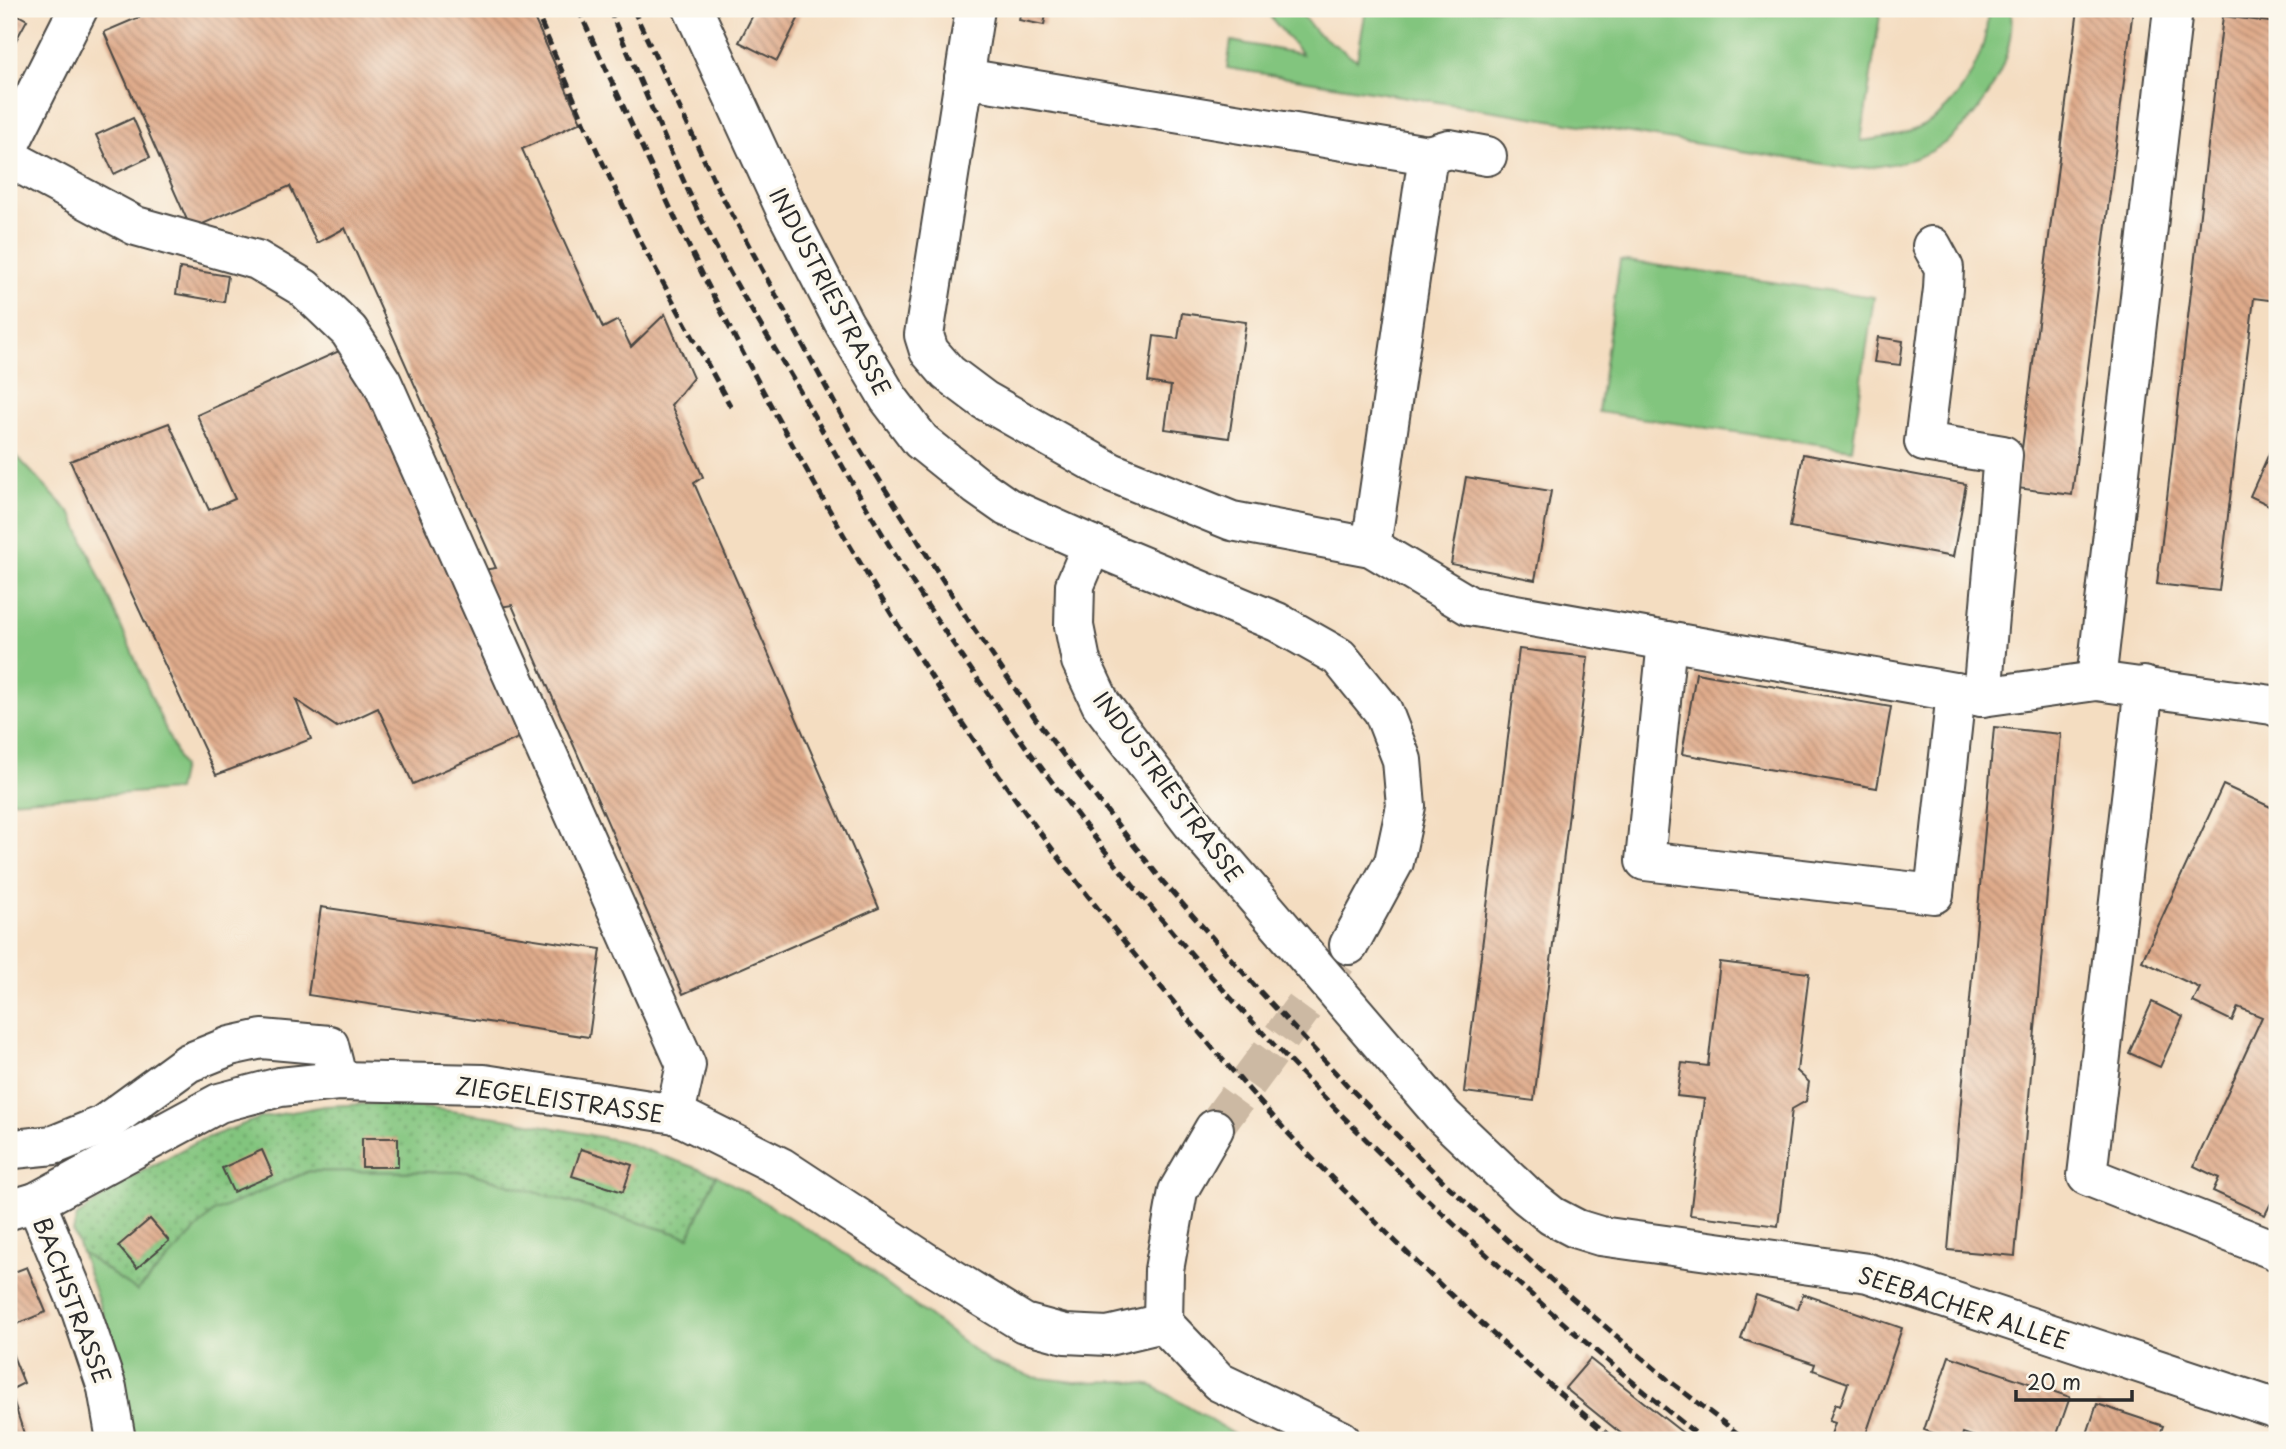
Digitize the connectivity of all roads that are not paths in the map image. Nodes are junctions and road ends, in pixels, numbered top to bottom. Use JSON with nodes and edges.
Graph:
{"nodes":[{"id":1,"x":78,"y":9,"type":"edge"},
{"id":2,"x":693,"y":9,"type":"edge"},
{"id":3,"x":975,"y":9,"type":"edge"},
{"id":4,"x":2173,"y":9,"type":"edge"},
{"id":5,"x":964,"y":78,"type":"junction"},
{"id":6,"x":9,"y":146,"type":"edge"},
{"id":7,"x":1428,"y":155,"type":"junction"},
{"id":8,"x":1487,"y":156,"type":"dead end"},
{"id":9,"x":9,"y":158,"type":"edge"},
{"id":10,"x":1932,"y":246,"type":"dead end"},
{"id":11,"x":1092,"y":545,"type":"junction"},
{"id":12,"x":1371,"y":547,"type":"junction"},
{"id":13,"x":1667,"y":641,"type":"junction"},
{"id":14,"x":2096,"y":681,"type":"junction"},
{"id":15,"x":2144,"y":687,"type":"junction"},
{"id":16,"x":1969,"y":695,"type":"junction"},
{"id":17,"x":2277,"y":707,"type":"edge"},
{"id":18,"x":1349,"y":945,"type":"tunnel mouth"},
{"id":19,"x":338,"y":1081,"type":"junction"},
{"id":20,"x":675,"y":1114,"type":"junction"},
{"id":21,"x":1214,"y":1129,"type":"tunnel mouth"},
{"id":22,"x":9,"y":1147,"type":"edge"},
{"id":23,"x":1527,"y":1196,"type":"joint"},
{"id":24,"x":22,"y":1206,"type":"edge"},
{"id":25,"x":2277,"y":1251,"type":"edge"},
{"id":26,"x":1163,"y":1323,"type":"junction"},
{"id":27,"x":2277,"y":1409,"type":"edge"},
{"id":28,"x":116,"y":1440,"type":"edge"},
{"id":29,"x":1341,"y":1440,"type":"edge"}],
"edges":[{"from":1,"to":6,"type":"street"},
{"from":2,"to":11,"type":"street","name":"INDUSTRIESTRASSE"},
{"from":3,"to":5,"type":"street"},
{"from":4,"to":14,"type":"street"},
{"from":5,"to":7,"type":"street"},
{"from":5,"to":12,"type":"street"},
{"from":7,"to":8,"type":"street"},
{"from":7,"to":12,"type":"street"},
{"from":9,"to":20,"type":"street"},
{"from":10,"to":16,"type":"street"},
{"from":11,"to":18,"type":"street"},
{"from":11,"to":23,"type":"street","name":"INDUSTRIESTRASSE"},
{"from":12,"to":13,"type":"street"},
{"from":13,"to":16,"type":"street"},
{"from":13,"to":16,"type":"street"},
{"from":14,"to":15,"type":"street"},
{"from":14,"to":16,"type":"street"},
{"from":15,"to":17,"type":"street"},
{"from":15,"to":25,"type":"street"},
{"from":19,"to":20,"type":"street","name":"ZIEGELEISTRASSE"},
{"from":19,"to":22,"type":"street"},
{"from":19,"to":24,"type":"street","name":"ZIEGELEISTRASSE"},
{"from":20,"to":26,"type":"street","name":"ZIEGELEISTRASSE"},
{"from":21,"to":26,"type":"street"},
{"from":23,"to":27,"type":"street","name":"SEEBACHER ALLEE"},
{"from":24,"to":28,"type":"street","name":"BACHSTRASSE"},
{"from":26,"to":29,"type":"street"}]}
